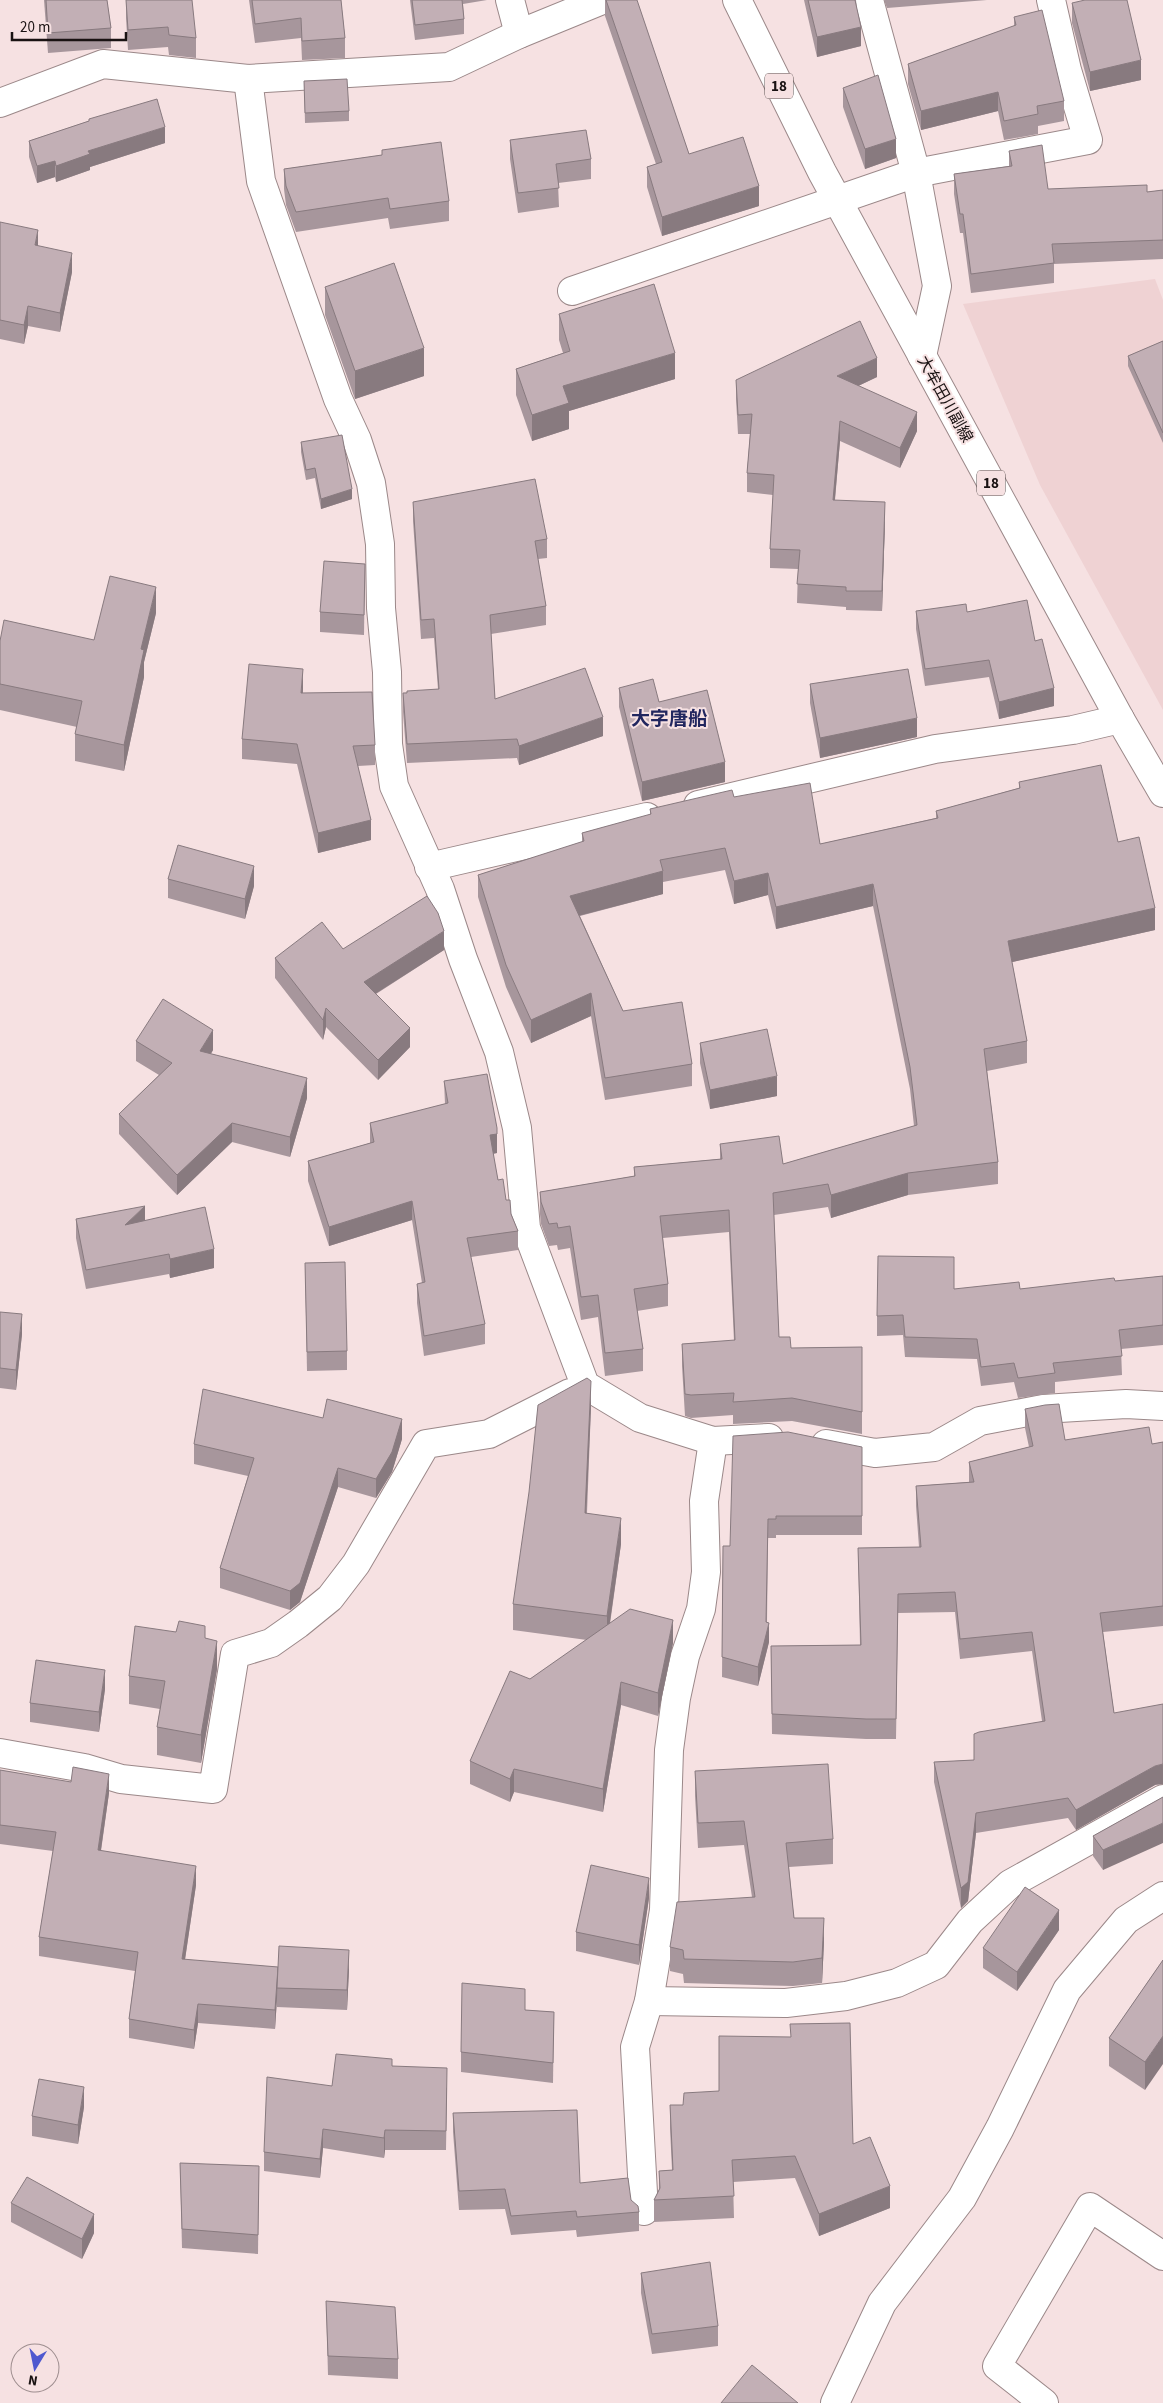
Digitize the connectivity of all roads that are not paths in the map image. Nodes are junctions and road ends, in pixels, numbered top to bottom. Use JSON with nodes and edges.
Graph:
{"nodes":[{"id":1,"x":510,"y":0,"type":"edge"},
{"id":2,"x":602,"y":0,"type":"edge"},
{"id":3,"x":737,"y":0,"type":"edge"},
{"id":4,"x":869,"y":0,"type":"edge"},
{"id":5,"x":1051,"y":0,"type":"edge"},
{"id":6,"x":520,"y":34,"type":"junction"},
{"id":7,"x":248,"y":79,"type":"junction"},
{"id":8,"x":0,"y":103,"type":"edge"},
{"id":9,"x":916,"y":173,"type":"junction"},
{"id":10,"x":837,"y":200,"type":"junction"},
{"id":11,"x":572,"y":291,"type":"dead end"},
{"id":12,"x":922,"y":356,"type":"junction"},
{"id":13,"x":1120,"y":720,"type":"junction"},
{"id":14,"x":1163,"y":793,"type":"edge"},
{"id":15,"x":429,"y":867,"type":"junction"},
{"id":16,"x":585,"y":1385,"type":"junction"},
{"id":17,"x":1163,"y":1406,"type":"edge"},
{"id":18,"x":713,"y":1441,"type":"junction"},
{"id":19,"x":0,"y":1753,"type":"edge"},
{"id":20,"x":1163,"y":1800,"type":"edge"},
{"id":21,"x":1163,"y":1896,"type":"edge"},
{"id":22,"x":649,"y":2001,"type":"junction"},
{"id":23,"x":644,"y":2211,"type":"dead end"},
{"id":24,"x":1163,"y":2256,"type":"edge"},
{"id":25,"x":834,"y":2403,"type":"edge"},
{"id":26,"x":1044,"y":2403,"type":"edge"}],
"edges":[{"from":1,"to":6,"type":"street"},
{"from":2,"to":6,"type":"street"},
{"from":3,"to":10,"type":"street","name":"大牟田川副線","number":"18"},
{"from":4,"to":9,"type":"street"},
{"from":5,"to":9,"type":"street"},
{"from":6,"to":7,"type":"street"},
{"from":7,"to":8,"type":"street"},
{"from":7,"to":15,"type":"street"},
{"from":9,"to":10,"type":"street"},
{"from":9,"to":12,"type":"street"},
{"from":10,"to":11,"type":"street"},
{"from":10,"to":12,"type":"street","name":"大牟田川副線","number":"18"},
{"from":12,"to":13,"type":"street","name":"大牟田川副線","number":"18"},
{"from":13,"to":14,"type":"street","name":"大牟田川副線","number":"18"},
{"from":13,"to":15,"type":"street"},
{"from":15,"to":16,"type":"street"},
{"from":16,"to":18,"type":"street"},
{"from":16,"to":19,"type":"street"},
{"from":17,"to":18,"type":"street"},
{"from":18,"to":22,"type":"street"},
{"from":20,"to":22,"type":"street"},
{"from":21,"to":25,"type":"street"},
{"from":22,"to":23,"type":"street"},
{"from":24,"to":26,"type":"street"}]}
